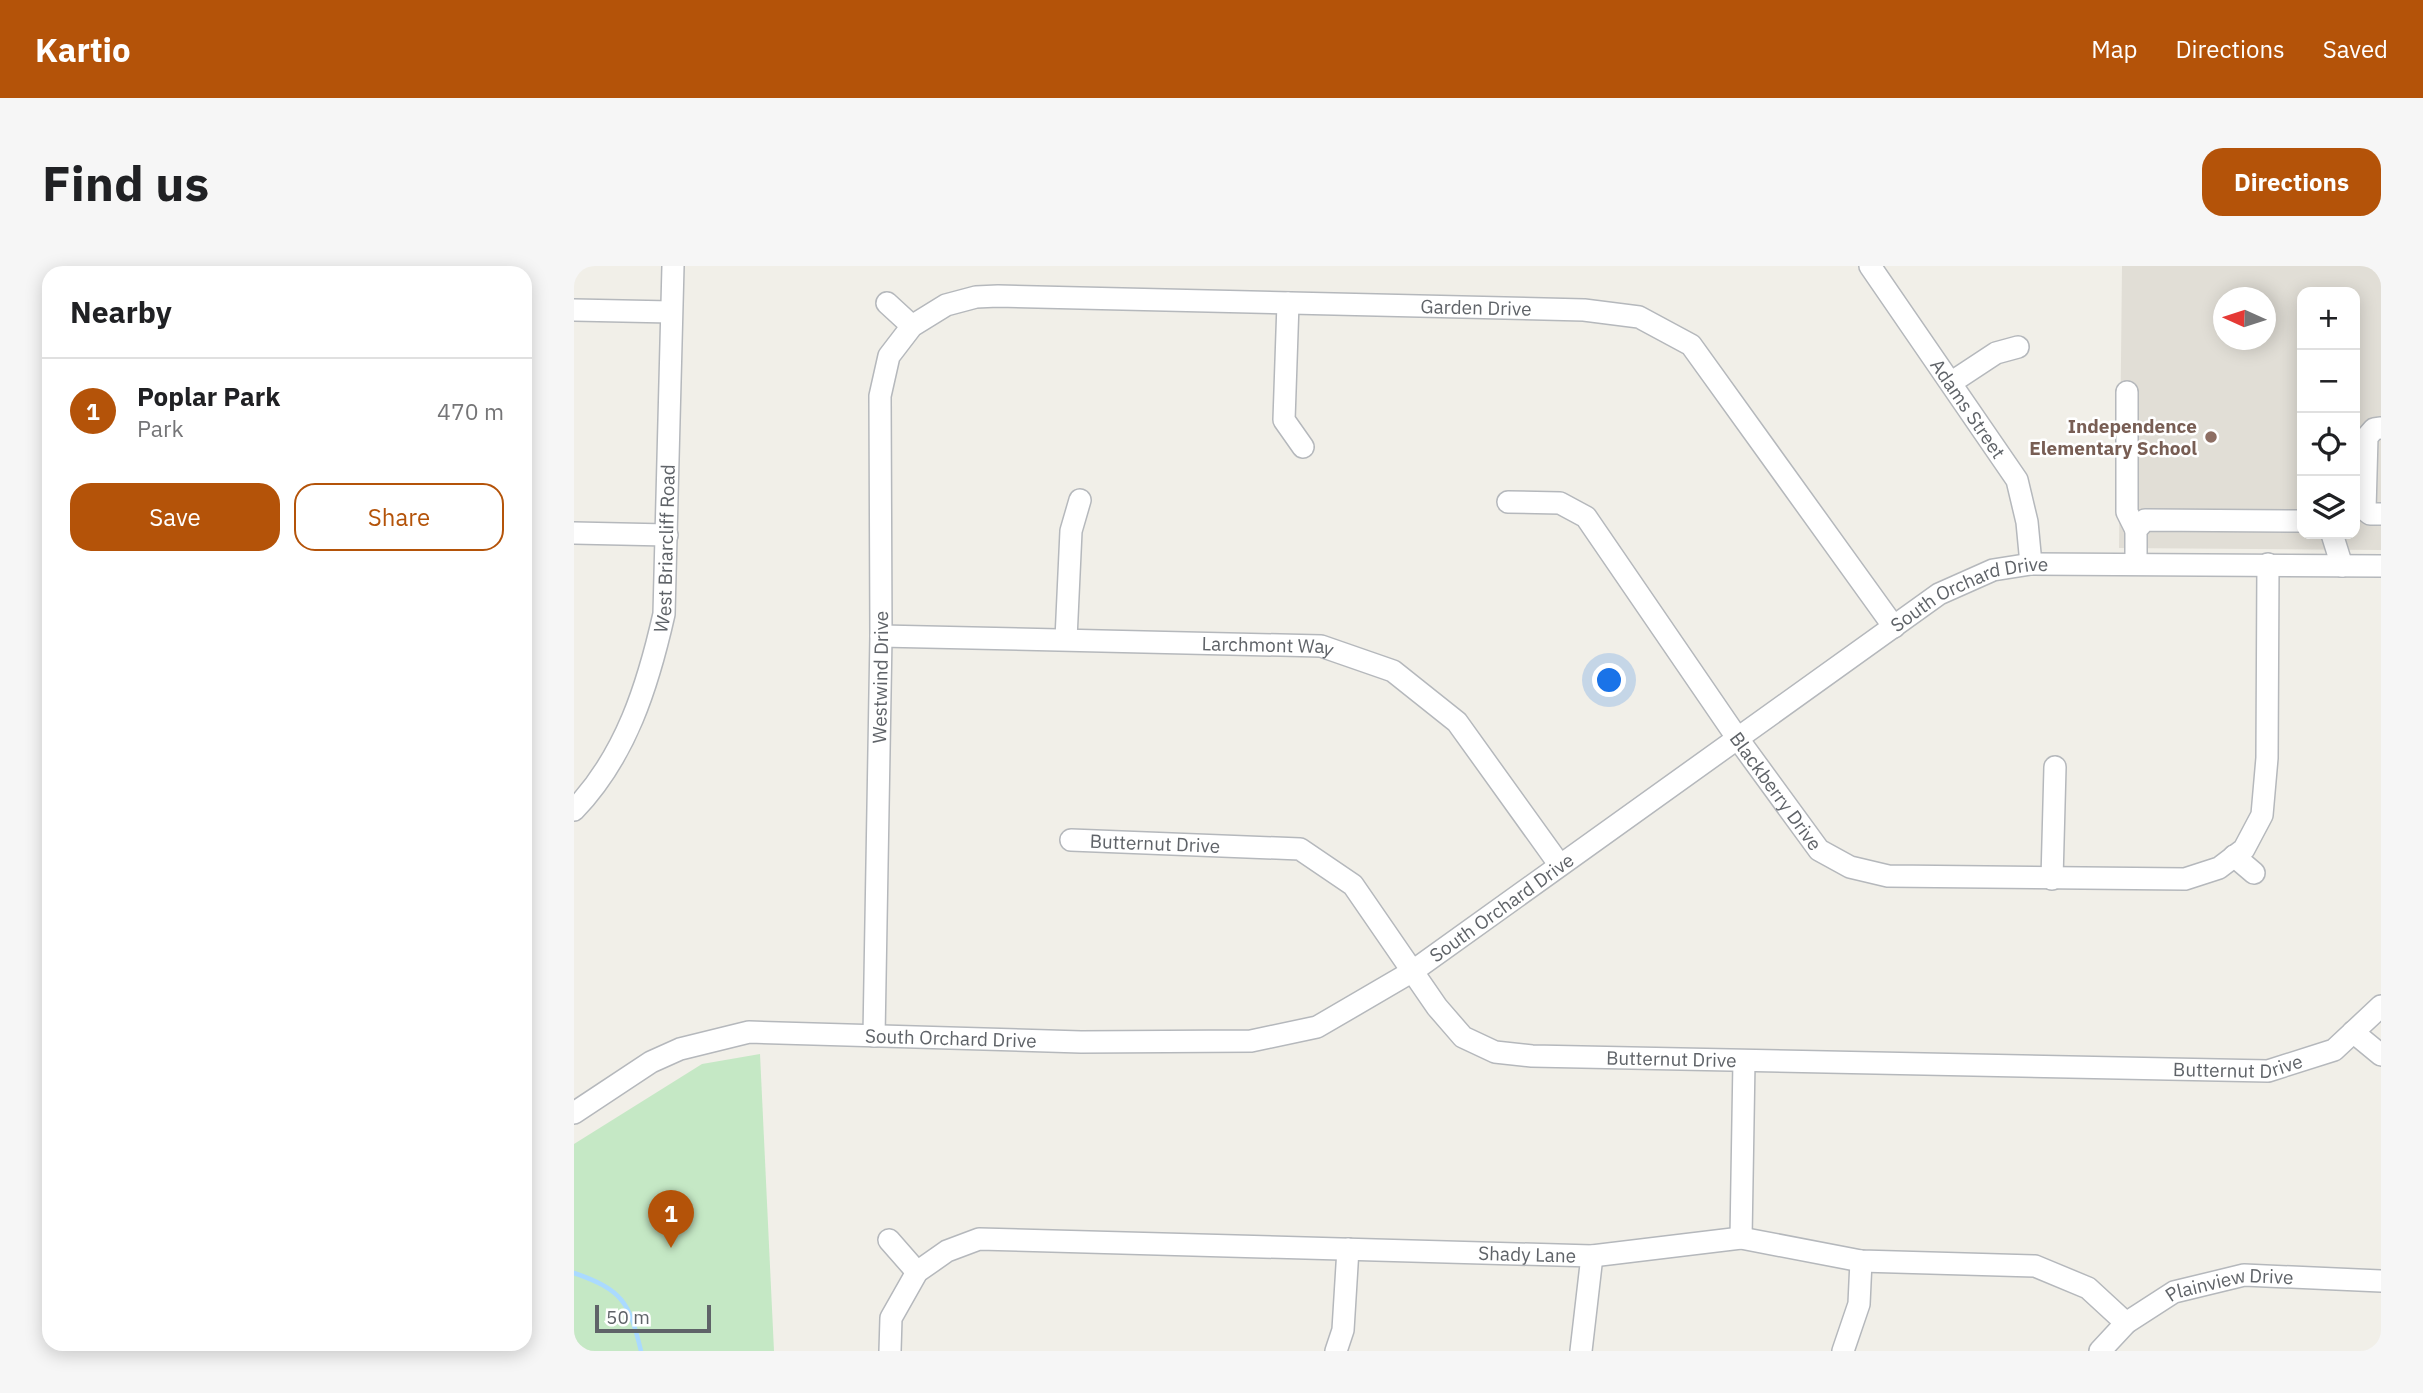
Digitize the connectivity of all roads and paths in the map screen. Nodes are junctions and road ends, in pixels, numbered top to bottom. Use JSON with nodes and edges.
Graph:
{"nodes":[{"id":1,"x":673,"y":266,"type":"edge"},
{"id":2,"x":1870,"y":266,"type":"edge"},
{"id":3,"x":887,"y":303,"type":"dead end"},
{"id":4,"x":1288,"y":303,"type":"junction"},
{"id":5,"x":574,"y":310,"type":"edge"},
{"id":6,"x":671,"y":312,"type":"junction"},
{"id":7,"x":912,"y":326,"type":"junction"},
{"id":8,"x":2018,"y":347,"type":"dead end"},
{"id":9,"x":1952,"y":382,"type":"junction"},
{"id":10,"x":2127,"y":392,"type":"dead end"},
{"id":11,"x":2381,"y":428,"type":"edge"},
{"id":12,"x":1303,"y":447,"type":"dead end"},
{"id":13,"x":2374,"y":473,"type":"edge"},
{"id":14,"x":1080,"y":500,"type":"dead end"},
{"id":15,"x":1508,"y":502,"type":"dead end"},
{"id":16,"x":2381,"y":514,"type":"edge"},
{"id":17,"x":2297,"y":521,"type":"edge"},
{"id":18,"x":2136,"y":530,"type":"junction"},
{"id":19,"x":574,"y":533,"type":"edge"},
{"id":20,"x":667,"y":535,"type":"junction"},
{"id":21,"x":2334,"y":539,"type":"edge"},
{"id":22,"x":2031,"y":564,"type":"junction"},
{"id":23,"x":2136,"y":564,"type":"junction"},
{"id":24,"x":2268,"y":564,"type":"junction"},
{"id":25,"x":2342,"y":566,"type":"junction"},
{"id":26,"x":2381,"y":566,"type":"edge"},
{"id":27,"x":1894,"y":626,"type":"junction"},
{"id":28,"x":881,"y":636,"type":"junction"},
{"id":29,"x":1066,"y":639,"type":"junction"},
{"id":30,"x":1738,"y":739,"type":"junction"},
{"id":31,"x":2055,"y":767,"type":"dead end"},
{"id":32,"x":574,"y":810,"type":"edge"},
{"id":33,"x":1071,"y":840,"type":"dead end"},
{"id":34,"x":2234,"y":856,"type":"junction"},
{"id":35,"x":1559,"y":864,"type":"junction"},
{"id":36,"x":2254,"y":873,"type":"dead end"},
{"id":37,"x":2052,"y":879,"type":"junction"},
{"id":38,"x":1413,"y":971,"type":"junction"},
{"id":39,"x":2381,"y":1006,"type":"edge"},
{"id":40,"x":2353,"y":1032,"type":"junction"},
{"id":41,"x":874,"y":1036,"type":"junction"},
{"id":42,"x":2381,"y":1055,"type":"edge"},
{"id":43,"x":1744,"y":1061,"type":"junction"},
{"id":44,"x":574,"y":1113,"type":"edge"},
{"id":45,"x":1741,"y":1238,"type":"junction"},
{"id":46,"x":889,"y":1240,"type":"dead end"},
{"id":47,"x":1348,"y":1250,"type":"junction"},
{"id":48,"x":1592,"y":1256,"type":"junction"},
{"id":49,"x":1861,"y":1261,"type":"junction"},
{"id":50,"x":917,"y":1272,"type":"junction"},
{"id":51,"x":2381,"y":1281,"type":"edge"},
{"id":52,"x":2126,"y":1323,"type":"junction"},
{"id":53,"x":890,"y":1351,"type":"edge"},
{"id":54,"x":1336,"y":1351,"type":"edge"},
{"id":55,"x":1581,"y":1351,"type":"edge"},
{"id":56,"x":1843,"y":1351,"type":"edge"},
{"id":57,"x":2100,"y":1351,"type":"edge"}],
"edges":[{"from":1,"to":6,"type":"street","name":"West Briarcliff Road"},
{"from":2,"to":9,"type":"street","name":"Adams Street"},
{"from":3,"to":7,"type":"street"},
{"from":4,"to":7,"type":"street","name":"Garden Drive"},
{"from":4,"to":12,"type":"street"},
{"from":4,"to":27,"type":"street","name":"Garden Drive"},
{"from":5,"to":6,"type":"street"},
{"from":6,"to":20,"type":"street","name":"West Briarcliff Road"},
{"from":7,"to":28,"type":"street","name":"Westwind Drive"},
{"from":8,"to":9,"type":"street"},
{"from":9,"to":22,"type":"street","name":"Adams Street"},
{"from":10,"to":18,"type":"street"},
{"from":11,"to":13,"type":"street"},
{"from":13,"to":16,"type":"street"},
{"from":14,"to":29,"type":"street"},
{"from":15,"to":30,"type":"street","name":"Blackberry Drive"},
{"from":17,"to":18,"type":"street"},
{"from":18,"to":23,"type":"street"},
{"from":19,"to":20,"type":"street"},
{"from":20,"to":32,"type":"street","name":"West Briarcliff Road"},
{"from":21,"to":25,"type":"street"},
{"from":22,"to":23,"type":"street","name":"South Orchard Drive"},
{"from":22,"to":27,"type":"street","name":"South Orchard Drive"},
{"from":23,"to":24,"type":"street","name":"South Orchard Drive"},
{"from":24,"to":25,"type":"street","name":"South Orchard Drive"},
{"from":24,"to":34,"type":"street","name":"Blackberry Drive"},
{"from":25,"to":26,"type":"street","name":"South Orchard Drive"},
{"from":27,"to":30,"type":"street","name":"South Orchard Drive"},
{"from":28,"to":29,"type":"street","name":"Larchmont Way"},
{"from":28,"to":41,"type":"street","name":"Westwind Drive"},
{"from":29,"to":35,"type":"street","name":"Larchmont Way"},
{"from":30,"to":35,"type":"street","name":"South Orchard Drive"},
{"from":30,"to":37,"type":"street","name":"Blackberry Drive"},
{"from":31,"to":37,"type":"street"},
{"from":33,"to":38,"type":"street","name":"Butternut Drive"},
{"from":34,"to":36,"type":"street"},
{"from":34,"to":37,"type":"street","name":"Blackberry Drive"},
{"from":35,"to":38,"type":"street","name":"South Orchard Drive"},
{"from":38,"to":41,"type":"street","name":"South Orchard Drive"},
{"from":38,"to":43,"type":"street","name":"Butternut Drive"},
{"from":39,"to":40,"type":"street","name":"Butternut Drive"},
{"from":40,"to":42,"type":"street"},
{"from":40,"to":43,"type":"street","name":"Butternut Drive"},
{"from":41,"to":44,"type":"street","name":"South Orchard Drive"},
{"from":43,"to":45,"type":"street"},
{"from":45,"to":48,"type":"street","name":"Shady Lane"},
{"from":45,"to":49,"type":"street","name":"Shady Lane"},
{"from":46,"to":50,"type":"street"},
{"from":47,"to":48,"type":"street","name":"Shady Lane"},
{"from":47,"to":50,"type":"street","name":"Shady Lane"},
{"from":47,"to":54,"type":"street"},
{"from":48,"to":55,"type":"street"},
{"from":49,"to":52,"type":"street","name":"Shady Lane"},
{"from":49,"to":56,"type":"street"},
{"from":50,"to":53,"type":"street"},
{"from":51,"to":52,"type":"street","name":"Plainview Drive"},
{"from":52,"to":57,"type":"street","name":"Plainview Drive"}]}
